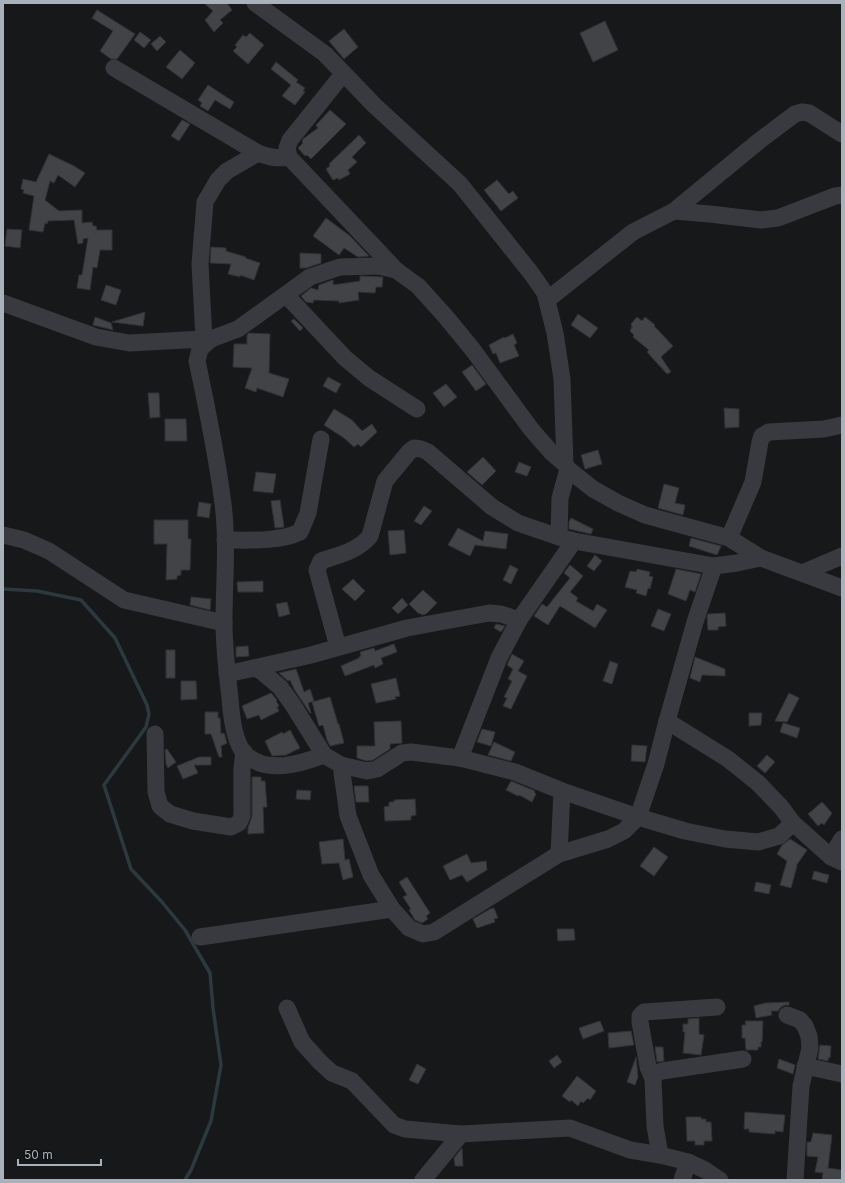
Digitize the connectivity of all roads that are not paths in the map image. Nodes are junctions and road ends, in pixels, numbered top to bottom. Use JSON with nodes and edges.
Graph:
{"nodes":[{"id":1,"x":255,"y":3,"type":"edge"},
{"id":2,"x":114,"y":68,"type":"dead end"},
{"id":3,"x":344,"y":74,"type":"junction"},
{"id":4,"x":842,"y":134,"type":"edge"},
{"id":5,"x":258,"y":153,"type":"junction"},
{"id":6,"x":288,"y":157,"type":"junction"},
{"id":7,"x":842,"y":195,"type":"edge"},
{"id":8,"x":674,"y":211,"type":"junction"},
{"id":9,"x":396,"y":270,"type":"junction"},
{"id":10,"x":286,"y":295,"type":"junction"},
{"id":11,"x":547,"y":300,"type":"junction"},
{"id":12,"x":3,"y":304,"type":"edge"},
{"id":13,"x":207,"y":339,"type":"junction"},
{"id":14,"x":417,"y":409,"type":"dead end"},
{"id":15,"x":842,"y":425,"type":"edge"},
{"id":16,"x":321,"y":439,"type":"dead end"},
{"id":17,"x":566,"y":467,"type":"junction"},
{"id":18,"x":3,"y":535,"type":"edge"},
{"id":19,"x":729,"y":538,"type":"junction"},
{"id":20,"x":566,"y":539,"type":"junction"},
{"id":21,"x":225,"y":540,"type":"junction"},
{"id":22,"x":842,"y":556,"type":"edge"},
{"id":23,"x":761,"y":558,"type":"junction"},
{"id":24,"x":714,"y":566,"type":"junction"},
{"id":25,"x":802,"y":573,"type":"junction"},
{"id":26,"x":842,"y":588,"type":"edge"},
{"id":27,"x":519,"y":620,"type":"junction"},
{"id":28,"x":224,"y":623,"type":"junction"},
{"id":29,"x":338,"y":647,"type":"junction"},
{"id":30,"x":254,"y":668,"type":"junction"},
{"id":31,"x":227,"y":674,"type":"junction"},
{"id":32,"x":667,"y":721,"type":"junction"},
{"id":33,"x":155,"y":734,"type":"dead end"},
{"id":34,"x":244,"y":752,"type":"junction"},
{"id":35,"x":324,"y":755,"type":"junction"},
{"id":36,"x":460,"y":758,"type":"junction"},
{"id":37,"x":341,"y":765,"type":"junction"},
{"id":38,"x":562,"y":791,"type":"junction"},
{"id":39,"x":638,"y":817,"type":"junction"},
{"id":40,"x":793,"y":823,"type":"junction"},
{"id":41,"x":842,"y":839,"type":"edge"},
{"id":42,"x":559,"y":854,"type":"junction"},
{"id":43,"x":837,"y":860,"type":"edge"},
{"id":44,"x":392,"y":909,"type":"junction"},
{"id":45,"x":200,"y":937,"type":"dead end"},
{"id":46,"x":717,"y":1007,"type":"dead end"},
{"id":47,"x":287,"y":1008,"type":"dead end"},
{"id":48,"x":787,"y":1015,"type":"dead end"},
{"id":49,"x":743,"y":1059,"type":"dead end"},
{"id":50,"x":805,"y":1066,"type":"junction"},
{"id":51,"x":842,"y":1074,"type":"edge"},
{"id":52,"x":653,"y":1079,"type":"junction"},
{"id":53,"x":461,"y":1134,"type":"junction"},
{"id":54,"x":660,"y":1155,"type":"junction"},
{"id":55,"x":688,"y":1162,"type":"junction"},
{"id":56,"x":423,"y":1180,"type":"edge"},
{"id":57,"x":682,"y":1180,"type":"edge"},
{"id":58,"x":720,"y":1180,"type":"edge"},
{"id":59,"x":796,"y":1180,"type":"edge"}],
"edges":[{"from":1,"to":3,"type":"street"},
{"from":2,"to":5,"type":"street"},
{"from":3,"to":6,"type":"street"},
{"from":3,"to":11,"type":"street"},
{"from":4,"to":8,"type":"street"},
{"from":5,"to":6,"type":"street"},
{"from":5,"to":13,"type":"street"},
{"from":6,"to":9,"type":"street"},
{"from":7,"to":8,"type":"street"},
{"from":8,"to":11,"type":"street"},
{"from":9,"to":10,"type":"street"},
{"from":9,"to":17,"type":"street"},
{"from":10,"to":13,"type":"street"},
{"from":10,"to":14,"type":"street"},
{"from":11,"to":17,"type":"street"},
{"from":12,"to":13,"type":"street"},
{"from":13,"to":21,"type":"street"},
{"from":15,"to":19,"type":"street"},
{"from":16,"to":21,"type":"street"},
{"from":17,"to":19,"type":"street"},
{"from":17,"to":20,"type":"street"},
{"from":18,"to":28,"type":"street"},
{"from":19,"to":23,"type":"street"},
{"from":20,"to":24,"type":"street"},
{"from":20,"to":27,"type":"street"},
{"from":20,"to":29,"type":"street"},
{"from":21,"to":28,"type":"street"},
{"from":22,"to":25,"type":"street"},
{"from":23,"to":24,"type":"street"},
{"from":23,"to":25,"type":"street"},
{"from":24,"to":32,"type":"street"},
{"from":25,"to":26,"type":"street"},
{"from":27,"to":29,"type":"street"},
{"from":27,"to":36,"type":"street"},
{"from":28,"to":31,"type":"street"},
{"from":29,"to":30,"type":"street"},
{"from":30,"to":31,"type":"street"},
{"from":30,"to":35,"type":"street"},
{"from":31,"to":34,"type":"street"},
{"from":32,"to":39,"type":"street"},
{"from":32,"to":40,"type":"street"},
{"from":33,"to":34,"type":"street"},
{"from":34,"to":35,"type":"street"},
{"from":35,"to":37,"type":"street"},
{"from":36,"to":37,"type":"street"},
{"from":36,"to":38,"type":"street"},
{"from":37,"to":44,"type":"street"},
{"from":38,"to":39,"type":"street"},
{"from":38,"to":42,"type":"street"},
{"from":39,"to":40,"type":"street"},
{"from":39,"to":42,"type":"street"},
{"from":40,"to":43,"type":"street"},
{"from":41,"to":43,"type":"street"},
{"from":42,"to":44,"type":"street"},
{"from":44,"to":45,"type":"street"},
{"from":46,"to":52,"type":"street"},
{"from":47,"to":53,"type":"street"},
{"from":48,"to":50,"type":"street"},
{"from":49,"to":52,"type":"street"},
{"from":50,"to":51,"type":"street"},
{"from":50,"to":59,"type":"street"},
{"from":52,"to":54,"type":"street"},
{"from":53,"to":54,"type":"street"},
{"from":53,"to":56,"type":"street"},
{"from":54,"to":55,"type":"street"},
{"from":55,"to":57,"type":"street"},
{"from":55,"to":58,"type":"street"}]}
